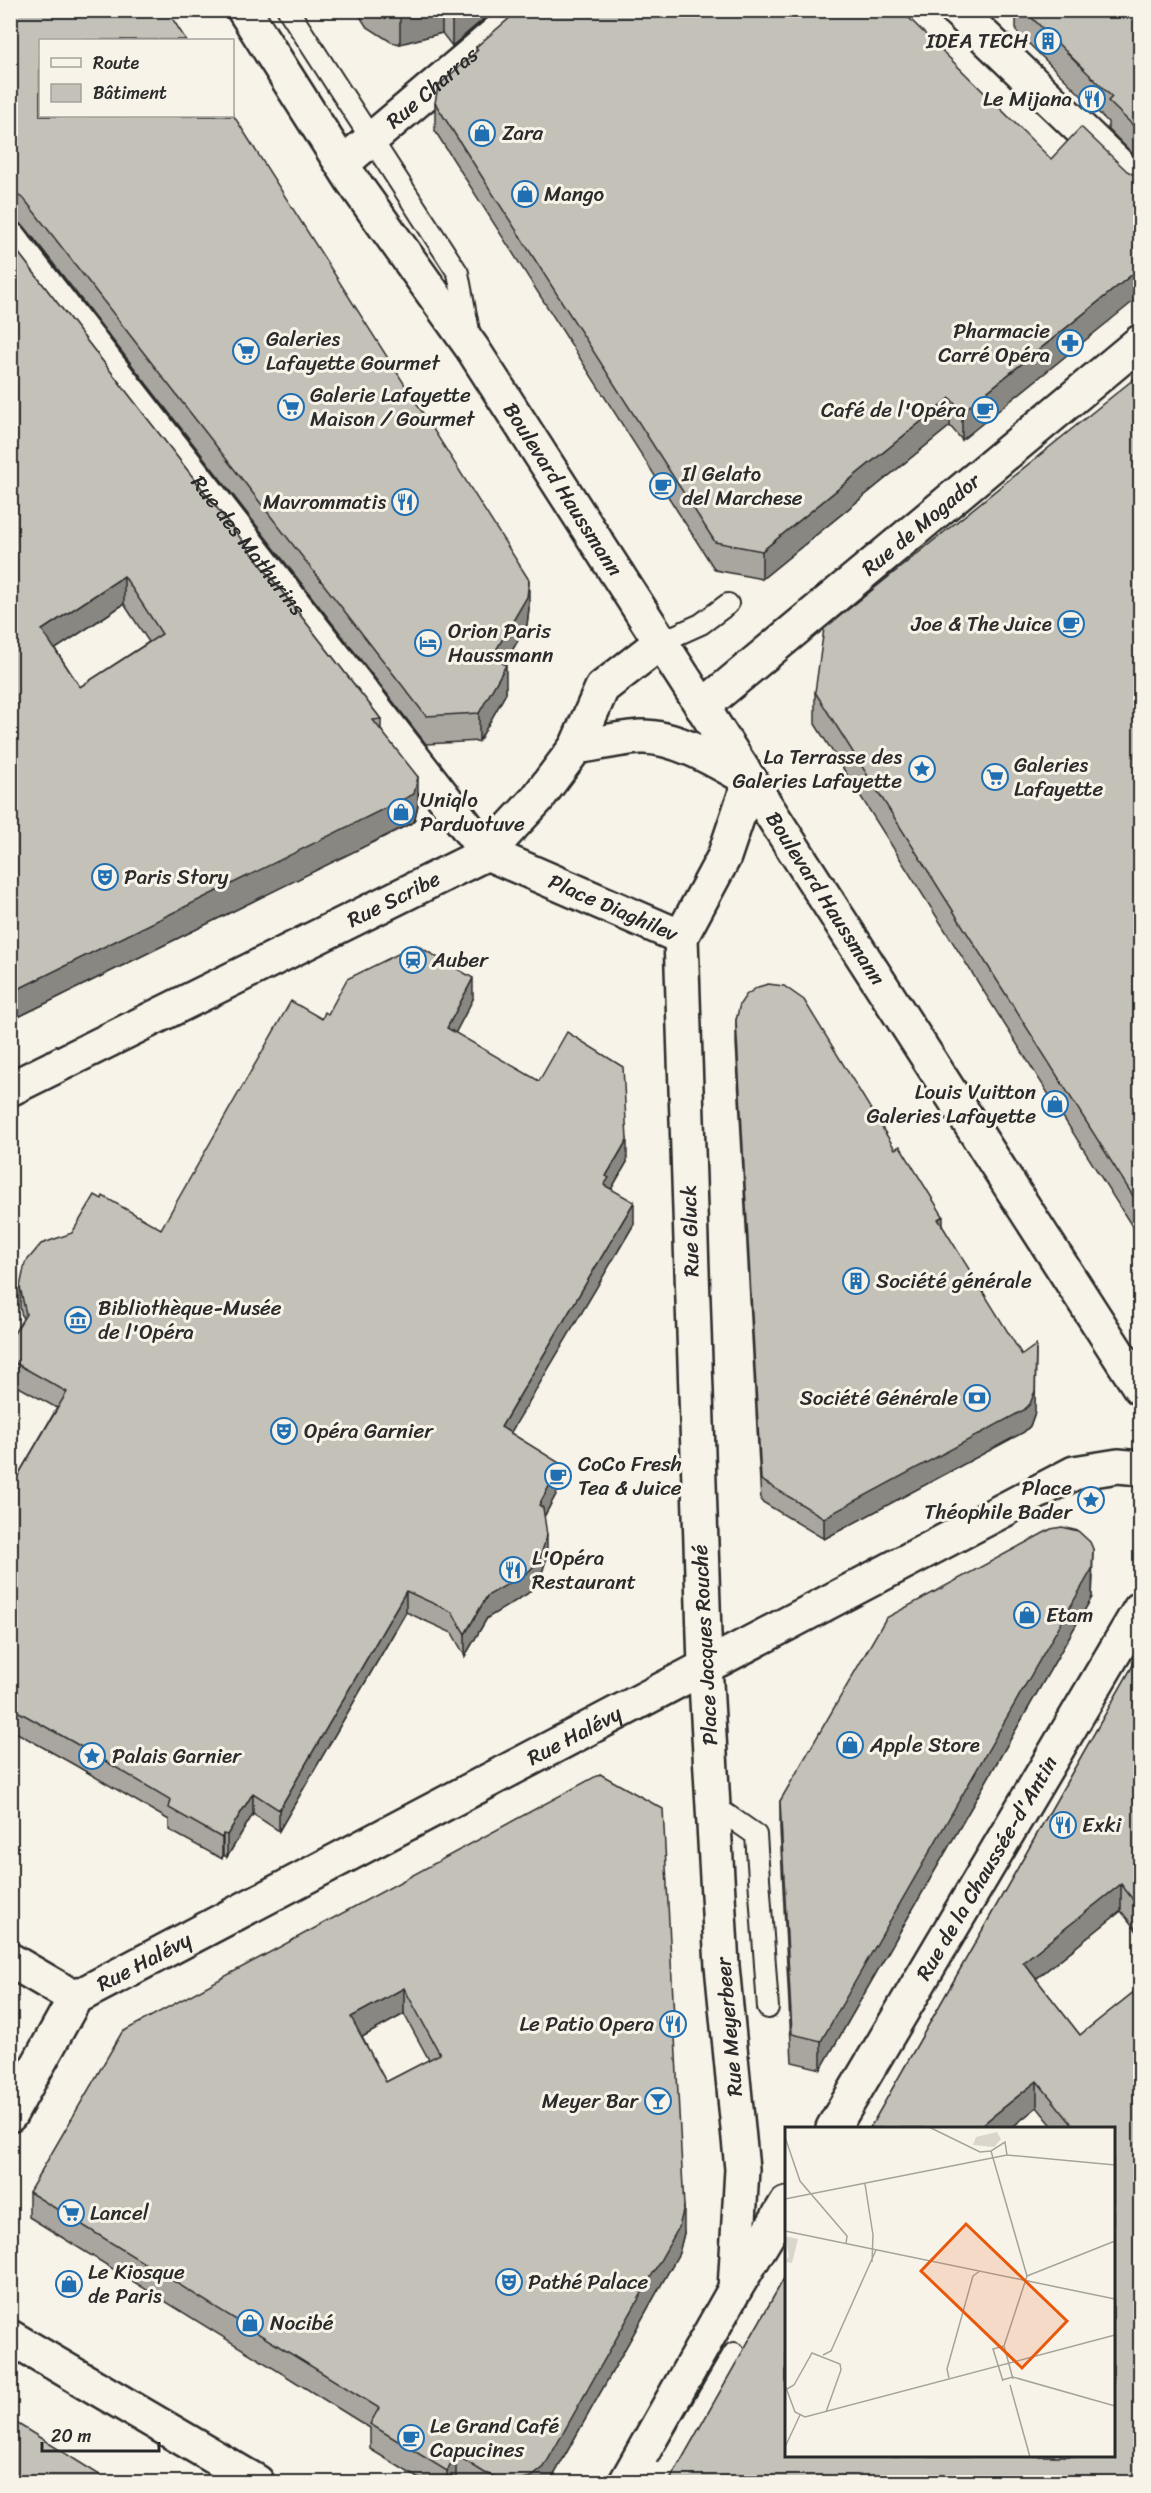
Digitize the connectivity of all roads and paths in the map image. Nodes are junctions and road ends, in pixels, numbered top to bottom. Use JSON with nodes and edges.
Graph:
{"nodes":[{"id":1,"x":244,"y":10,"type":"edge"},
{"id":2,"x":288,"y":10,"type":"edge"},
{"id":3,"x":524,"y":10,"type":"edge"},
{"id":4,"x":957,"y":10,"type":"edge"},
{"id":5,"x":371,"y":141,"type":"junction"},
{"id":6,"x":342,"y":164,"type":"junction"},
{"id":7,"x":1140,"y":186,"type":"edge"},
{"id":8,"x":10,"y":238,"type":"edge"},
{"id":9,"x":1140,"y":342,"type":"edge"},
{"id":10,"x":472,"y":348,"type":"junction"},
{"id":11,"x":728,"y":604,"type":"dead end"},
{"id":12,"x":661,"y":642,"type":"junction"},
{"id":13,"x":702,"y":707,"type":"junction"},
{"id":14,"x":576,"y":747,"type":"junction"},
{"id":15,"x":750,"y":780,"type":"junction"},
{"id":16,"x":486,"y":853,"type":"junction"},
{"id":17,"x":681,"y":937,"type":"junction"},
{"id":18,"x":10,"y":1089,"type":"edge"},
{"id":19,"x":1140,"y":1388,"type":"edge"},
{"id":20,"x":1140,"y":1468,"type":"edge"},
{"id":21,"x":700,"y":1525,"type":"joint"},
{"id":22,"x":1140,"y":1609,"type":"edge"},
{"id":23,"x":705,"y":1665,"type":"junction"},
{"id":24,"x":711,"y":1764,"type":"joint"},
{"id":25,"x":713,"y":1805,"type":"junction"},
{"id":26,"x":10,"y":1960,"type":"edge"},
{"id":27,"x":75,"y":1998,"type":"junction"},
{"id":28,"x":768,"y":2008,"type":"dead end"},
{"id":29,"x":10,"y":2115,"type":"edge"},
{"id":30,"x":834,"y":2127,"type":"edge"},
{"id":31,"x":785,"y":2206,"type":"edge"},
{"id":32,"x":735,"y":2289,"type":"junction"},
{"id":33,"x":10,"y":2337,"type":"edge"},
{"id":34,"x":734,"y":2353,"type":"dead end"},
{"id":35,"x":628,"y":2478,"type":"edge"},
{"id":36,"x":257,"y":2482,"type":"edge"}],
"edges":[{"from":1,"to":6,"type":"street","name":"Boulevard Haussmann"},
{"from":2,"to":5,"type":"lane","name":"Boulevard Haussmann"},
{"from":3,"to":5,"type":"street","name":"Rue Charras"},
{"from":4,"to":7,"type":"street"},
{"from":5,"to":6,"type":"street","name":"Rue Charras"},
{"from":5,"to":10,"type":"lane","name":"Boulevard Haussmann"},
{"from":6,"to":10,"type":"street","name":"Boulevard Haussmann"},
{"from":8,"to":16,"type":"street","name":"Rue des Mathurins"},
{"from":9,"to":13,"type":"street","name":"Rue de Mogador"},
{"from":10,"to":12,"type":"street","name":"Boulevard Haussmann"},
{"from":11,"to":12,"type":"lane"},
{"from":12,"to":13,"type":"street","name":"Boulevard Haussmann"},
{"from":12,"to":14,"type":"street"},
{"from":13,"to":15,"type":"street","name":"Boulevard Haussmann"},
{"from":14,"to":15,"type":"street"},
{"from":14,"to":16,"type":"street","name":"Rue Scribe"},
{"from":15,"to":17,"type":"street","name":"Place Diaghilev"},
{"from":15,"to":19,"type":"street","name":"Boulevard Haussmann"},
{"from":16,"to":17,"type":"street","name":"Place Diaghilev"},
{"from":16,"to":18,"type":"street","name":"Rue Scribe"},
{"from":17,"to":21,"type":"street","name":"Rue Gluck"},
{"from":20,"to":23,"type":"street","name":"Rue Halévy"},
{"from":21,"to":23,"type":"street","name":"Place Jacques Rouché"},
{"from":22,"to":30,"type":"street","name":"Rue de la Chaussée-d'Antin"},
{"from":23,"to":24,"type":"street","name":"Place Jacques Rouché"},
{"from":23,"to":27,"type":"street","name":"Rue Halévy"},
{"from":24,"to":25,"type":"street","name":"Rue Meyerbeer"},
{"from":25,"to":28,"type":"lane"},
{"from":25,"to":32,"type":"street","name":"Rue Meyerbeer"},
{"from":26,"to":27,"type":"street"},
{"from":27,"to":29,"type":"street"},
{"from":31,"to":32,"type":"street"},
{"from":32,"to":35,"type":"street"},
{"from":33,"to":36,"type":"street"},
{"from":34,"to":35,"type":"lane"}]}
